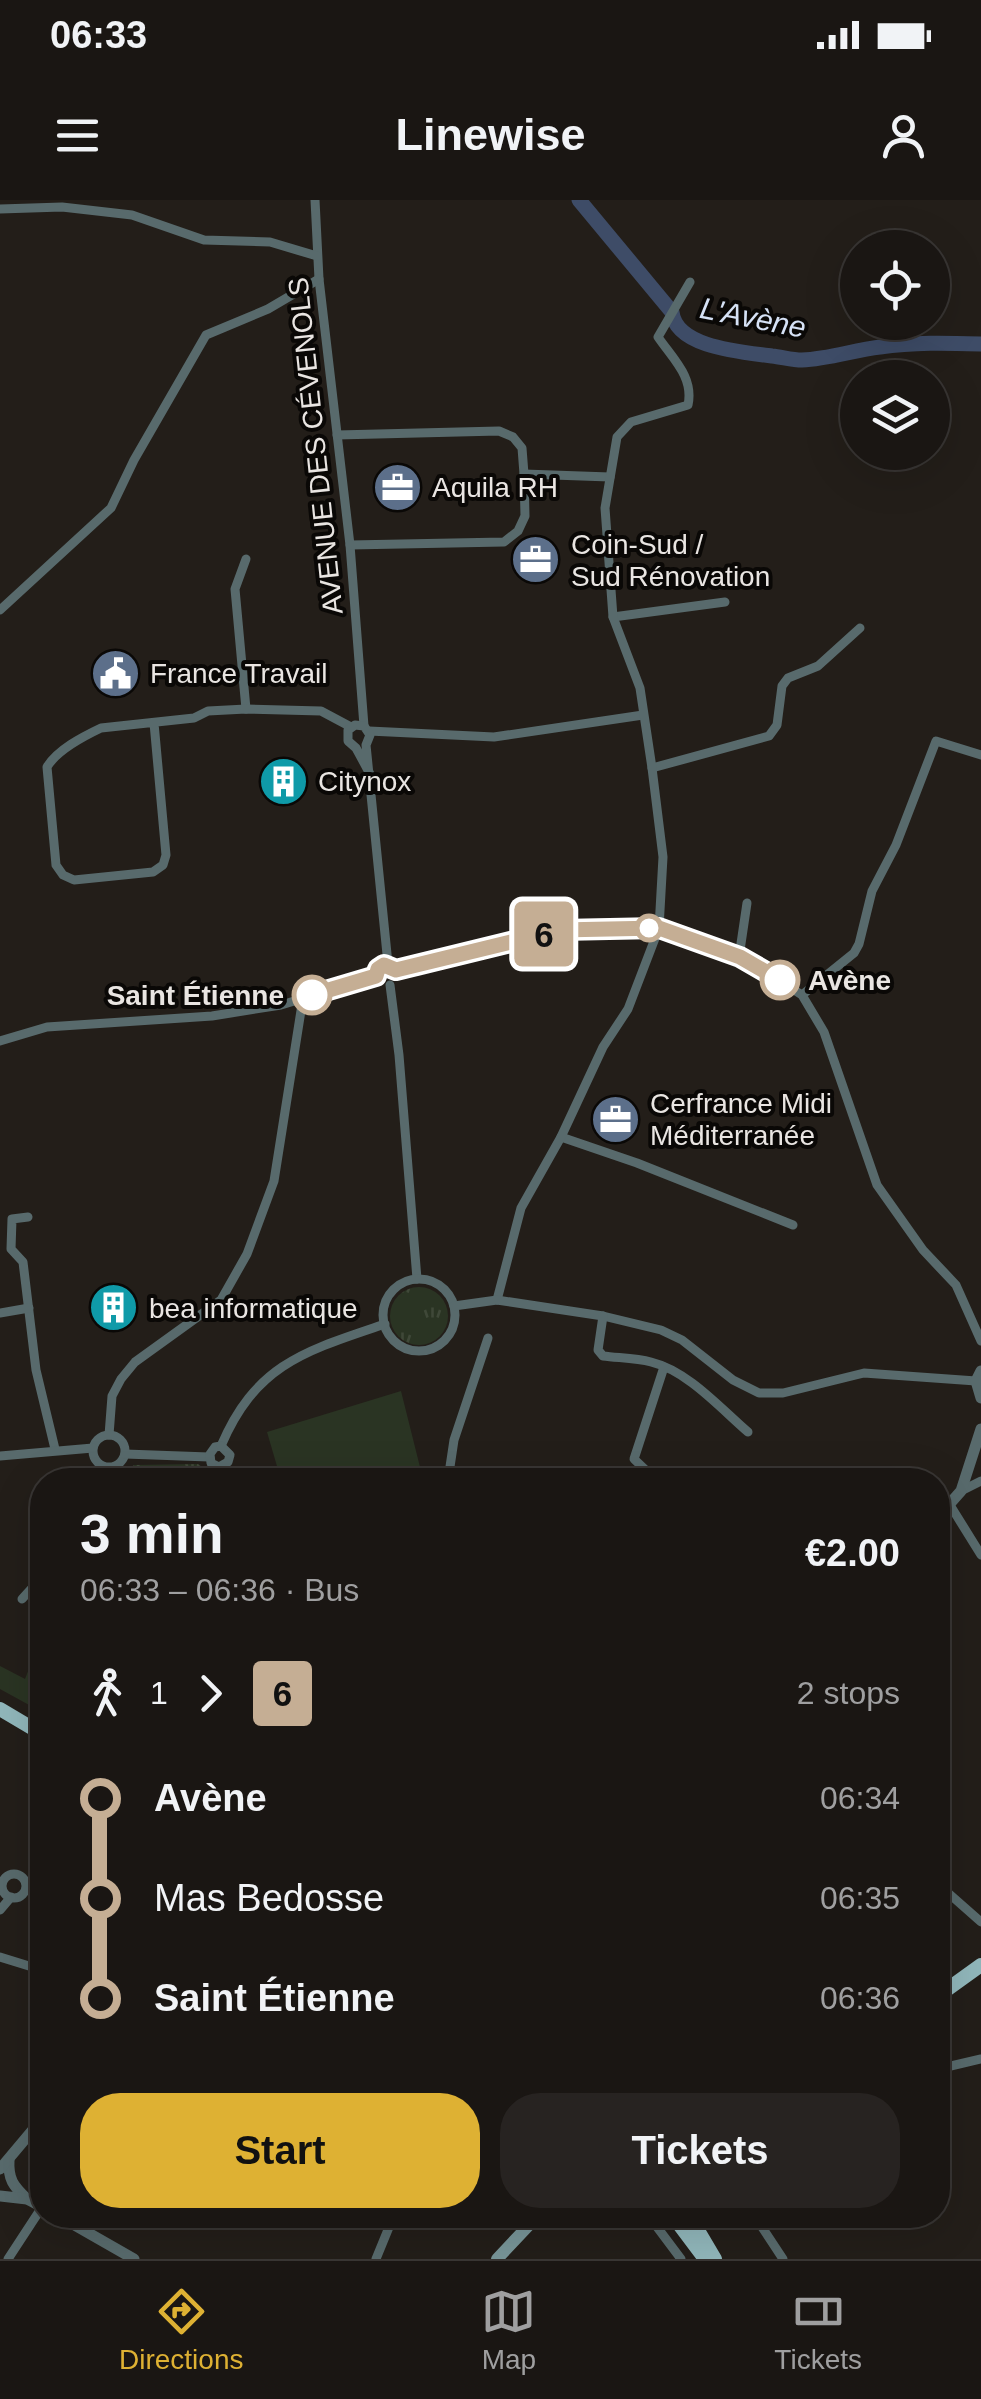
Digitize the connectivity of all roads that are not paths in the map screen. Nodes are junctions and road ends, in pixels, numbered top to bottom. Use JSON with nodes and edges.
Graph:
{"nodes":[{"id":1,"x":315,"y":200,"type":"edge"},
{"id":2,"x":0,"y":209,"type":"edge"},
{"id":3,"x":317,"y":256,"type":"junction"},
{"id":4,"x":319,"y":279,"type":"junction"},
{"id":5,"x":690,"y":282,"type":"dead end"},
{"id":6,"x":338,"y":435,"type":"junction"},
{"id":7,"x":524,"y":474,"type":"junction"},
{"id":8,"x":610,"y":477,"type":"junction"},
{"id":9,"x":350,"y":545,"type":"junction"},
{"id":10,"x":246,"y":558,"type":"dead end"},
{"id":11,"x":726,"y":602,"type":"dead end"},
{"id":12,"x":0,"y":610,"type":"edge"},
{"id":13,"x":613,"y":617,"type":"junction"},
{"id":14,"x":860,"y":628,"type":"dead end"},
{"id":15,"x":246,"y":709,"type":"junction"},
{"id":16,"x":643,"y":715,"type":"junction"},
{"id":17,"x":154,"y":723,"type":"junction"},
{"id":18,"x":357,"y":729,"type":"junction"},
{"id":19,"x":361,"y":746,"type":"junction"},
{"id":20,"x":981,"y":755,"type":"edge"},
{"id":21,"x":652,"y":768,"type":"junction"},
{"id":22,"x":747,"y":902,"type":"dead end"},
{"id":23,"x":659,"y":928,"type":"junction"},
{"id":24,"x":740,"y":957,"type":"junction"},
{"id":25,"x":392,"y":968,"type":"junction"},
{"id":26,"x":376,"y":976,"type":"junction"},
{"id":27,"x":390,"y":985,"type":"junction"},
{"id":28,"x":802,"y":995,"type":"junction"},
{"id":29,"x":303,"y":998,"type":"junction"},
{"id":30,"x":0,"y":1041,"type":"edge"},
{"id":31,"x":560,"y":1137,"type":"junction"},
{"id":32,"x":28,"y":1217,"type":"dead end"},
{"id":33,"x":793,"y":1226,"type":"dead end"},
{"id":34,"x":417,"y":1280,"type":"junction"},
{"id":35,"x":497,"y":1300,"type":"junction"},
{"id":36,"x":454,"y":1306,"type":"junction"},
{"id":37,"x":29,"y":1308,"type":"junction"},
{"id":38,"x":0,"y":1312,"type":"edge"},
{"id":39,"x":602,"y":1316,"type":"junction"},
{"id":40,"x":385,"y":1324,"type":"junction"},
{"id":41,"x":488,"y":1338,"type":"dead end"},
{"id":42,"x":981,"y":1341,"type":"edge"},
{"id":43,"x":664,"y":1367,"type":"junction"},
{"id":44,"x":978,"y":1376,"type":"edge"},
{"id":45,"x":981,"y":1398,"type":"edge"},
{"id":46,"x":981,"y":1429,"type":"edge"},
{"id":47,"x":748,"y":1432,"type":"dead end"},
{"id":48,"x":109,"y":1435,"type":"junction"},
{"id":49,"x":221,"y":1446,"type":"junction"},
{"id":50,"x":94,"y":1448,"type":"junction"},
{"id":51,"x":54,"y":1449,"type":"junction"},
{"id":52,"x":124,"y":1454,"type":"junction"},
{"id":53,"x":0,"y":1456,"type":"edge"},
{"id":54,"x":209,"y":1457,"type":"junction"},
{"id":55,"x":108,"y":1467,"type":"joint"},
{"id":56,"x":220,"y":1467,"type":"joint"},
{"id":57,"x":450,"y":1468,"type":"edge"},
{"id":58,"x":644,"y":1468,"type":"edge"},
{"id":59,"x":981,"y":1481,"type":"edge"},
{"id":60,"x":961,"y":1491,"type":"junction"},
{"id":61,"x":950,"y":1505,"type":"joint"},
{"id":62,"x":981,"y":1555,"type":"edge"},
{"id":63,"x":30,"y":1591,"type":"edge"},
{"id":64,"x":22,"y":1600,"type":"dead end"},
{"id":65,"x":0,"y":1706,"type":"edge"},
{"id":66,"x":30,"y":1720,"type":"edge"},
{"id":67,"x":30,"y":1726,"type":"edge"},
{"id":68,"x":2,"y":1884,"type":"edge"},
{"id":69,"x":950,"y":1895,"type":"edge"},
{"id":70,"x":11,"y":1897,"type":"junction"},
{"id":71,"x":0,"y":1910,"type":"edge"},
{"id":72,"x":981,"y":1922,"type":"edge"},
{"id":73,"x":0,"y":1957,"type":"edge"},
{"id":74,"x":981,"y":1965,"type":"edge"},
{"id":75,"x":30,"y":1966,"type":"edge"},
{"id":76,"x":950,"y":1987,"type":"edge"},
{"id":77,"x":981,"y":2059,"type":"edge"},
{"id":78,"x":950,"y":2066,"type":"edge"},
{"id":79,"x":30,"y":2133,"type":"edge"},
{"id":80,"x":4,"y":2182,"type":"edge"},
{"id":81,"x":30,"y":2197,"type":"edge"},
{"id":82,"x":30,"y":2217,"type":"edge"},
{"id":83,"x":80,"y":2228,"type":"edge"},
{"id":84,"x":389,"y":2228,"type":"edge"},
{"id":85,"x":525,"y":2228,"type":"edge"},
{"id":86,"x":658,"y":2228,"type":"edge"},
{"id":87,"x":682,"y":2228,"type":"edge"},
{"id":88,"x":695,"y":2228,"type":"edge"},
{"id":89,"x":763,"y":2228,"type":"edge"},
{"id":90,"x":706,"y":2258,"type":"edge"},
{"id":91,"x":8,"y":2259,"type":"edge"},
{"id":92,"x":134,"y":2259,"type":"edge"},
{"id":93,"x":376,"y":2259,"type":"edge"},
{"id":94,"x":497,"y":2259,"type":"edge"},
{"id":95,"x":681,"y":2259,"type":"edge"},
{"id":96,"x":783,"y":2259,"type":"edge"}],
"edges":[{"from":1,"to":3,"type":"street","name":"AVENUE DES CÉVENOLS"},
{"from":2,"to":3,"type":"street"},
{"from":3,"to":4,"type":"street","name":"AVENUE DES CÉVENOLS"},
{"from":4,"to":6,"type":"street","name":"AVENUE DES CÉVENOLS"},
{"from":4,"to":12,"type":"street"},
{"from":5,"to":8,"type":"street"},
{"from":6,"to":7,"type":"street"},
{"from":6,"to":9,"type":"street","name":"AVENUE DES CÉVENOLS"},
{"from":7,"to":8,"type":"street"},
{"from":7,"to":9,"type":"street"},
{"from":8,"to":13,"type":"street"},
{"from":9,"to":18,"type":"street","name":"AVENUE DES CÉVENOLS"},
{"from":10,"to":15,"type":"street"},
{"from":11,"to":13,"type":"street"},
{"from":13,"to":16,"type":"street"},
{"from":14,"to":21,"type":"street"},
{"from":15,"to":17,"type":"street"},
{"from":15,"to":18,"type":"street"},
{"from":16,"to":18,"type":"street"},
{"from":16,"to":21,"type":"street"},
{"from":17,"to":17,"type":"street"},
{"from":18,"to":19,"type":"street","name":"AVENUE DES CÉVENOLS"},
{"from":18,"to":19,"type":"street"},
{"from":19,"to":25,"type":"street"},
{"from":20,"to":28,"type":"street"},
{"from":21,"to":23,"type":"street"},
{"from":22,"to":24,"type":"street"},
{"from":23,"to":24,"type":"street"},
{"from":23,"to":25,"type":"street"},
{"from":23,"to":31,"type":"street"},
{"from":24,"to":28,"type":"street"},
{"from":25,"to":26,"type":"street"},
{"from":25,"to":27,"type":"street"},
{"from":26,"to":27,"type":"street"},
{"from":26,"to":29,"type":"street"},
{"from":27,"to":34,"type":"street"},
{"from":28,"to":42,"type":"street"},
{"from":29,"to":30,"type":"street"},
{"from":29,"to":48,"type":"street"},
{"from":31,"to":33,"type":"street"},
{"from":31,"to":35,"type":"street"},
{"from":32,"to":37,"type":"street"},
{"from":34,"to":36,"type":"street"},
{"from":34,"to":40,"type":"street"},
{"from":35,"to":36,"type":"street"},
{"from":35,"to":39,"type":"street"},
{"from":36,"to":40,"type":"street"},
{"from":37,"to":38,"type":"street"},
{"from":37,"to":51,"type":"street"},
{"from":39,"to":43,"type":"street"},
{"from":39,"to":44,"type":"street"},
{"from":40,"to":49,"type":"street"},
{"from":41,"to":57,"type":"street"},
{"from":43,"to":47,"type":"street"},
{"from":43,"to":58,"type":"street"},
{"from":44,"to":45,"type":"street"},
{"from":46,"to":60,"type":"street"},
{"from":48,"to":50,"type":"street"},
{"from":48,"to":52,"type":"street"},
{"from":49,"to":54,"type":"street"},
{"from":49,"to":56,"type":"street"},
{"from":50,"to":51,"type":"street"},
{"from":50,"to":55,"type":"street"},
{"from":51,"to":53,"type":"street"},
{"from":52,"to":54,"type":"street"},
{"from":52,"to":55,"type":"street"},
{"from":54,"to":56,"type":"street"},
{"from":59,"to":60,"type":"street"},
{"from":60,"to":61,"type":"street"},
{"from":61,"to":62,"type":"street"},
{"from":63,"to":64,"type":"street"},
{"from":65,"to":66,"type":"main road"},
{"from":65,"to":67,"type":"main road"},
{"from":68,"to":70,"type":"street"},
{"from":68,"to":70,"type":"street"},
{"from":69,"to":72,"type":"street"},
{"from":70,"to":71,"type":"street"},
{"from":73,"to":75,"type":"street"},
{"from":74,"to":76,"type":"main road"},
{"from":77,"to":78,"type":"street"},
{"from":79,"to":80,"type":"street"},
{"from":80,"to":81,"type":"street"},
{"from":82,"to":91,"type":"street"},
{"from":83,"to":92,"type":"street"},
{"from":84,"to":93,"type":"street"},
{"from":85,"to":94,"type":"main road"},
{"from":86,"to":95,"type":"street"},
{"from":87,"to":90,"type":"main road"},
{"from":88,"to":90,"type":"main road"},
{"from":89,"to":96,"type":"street"}]}
